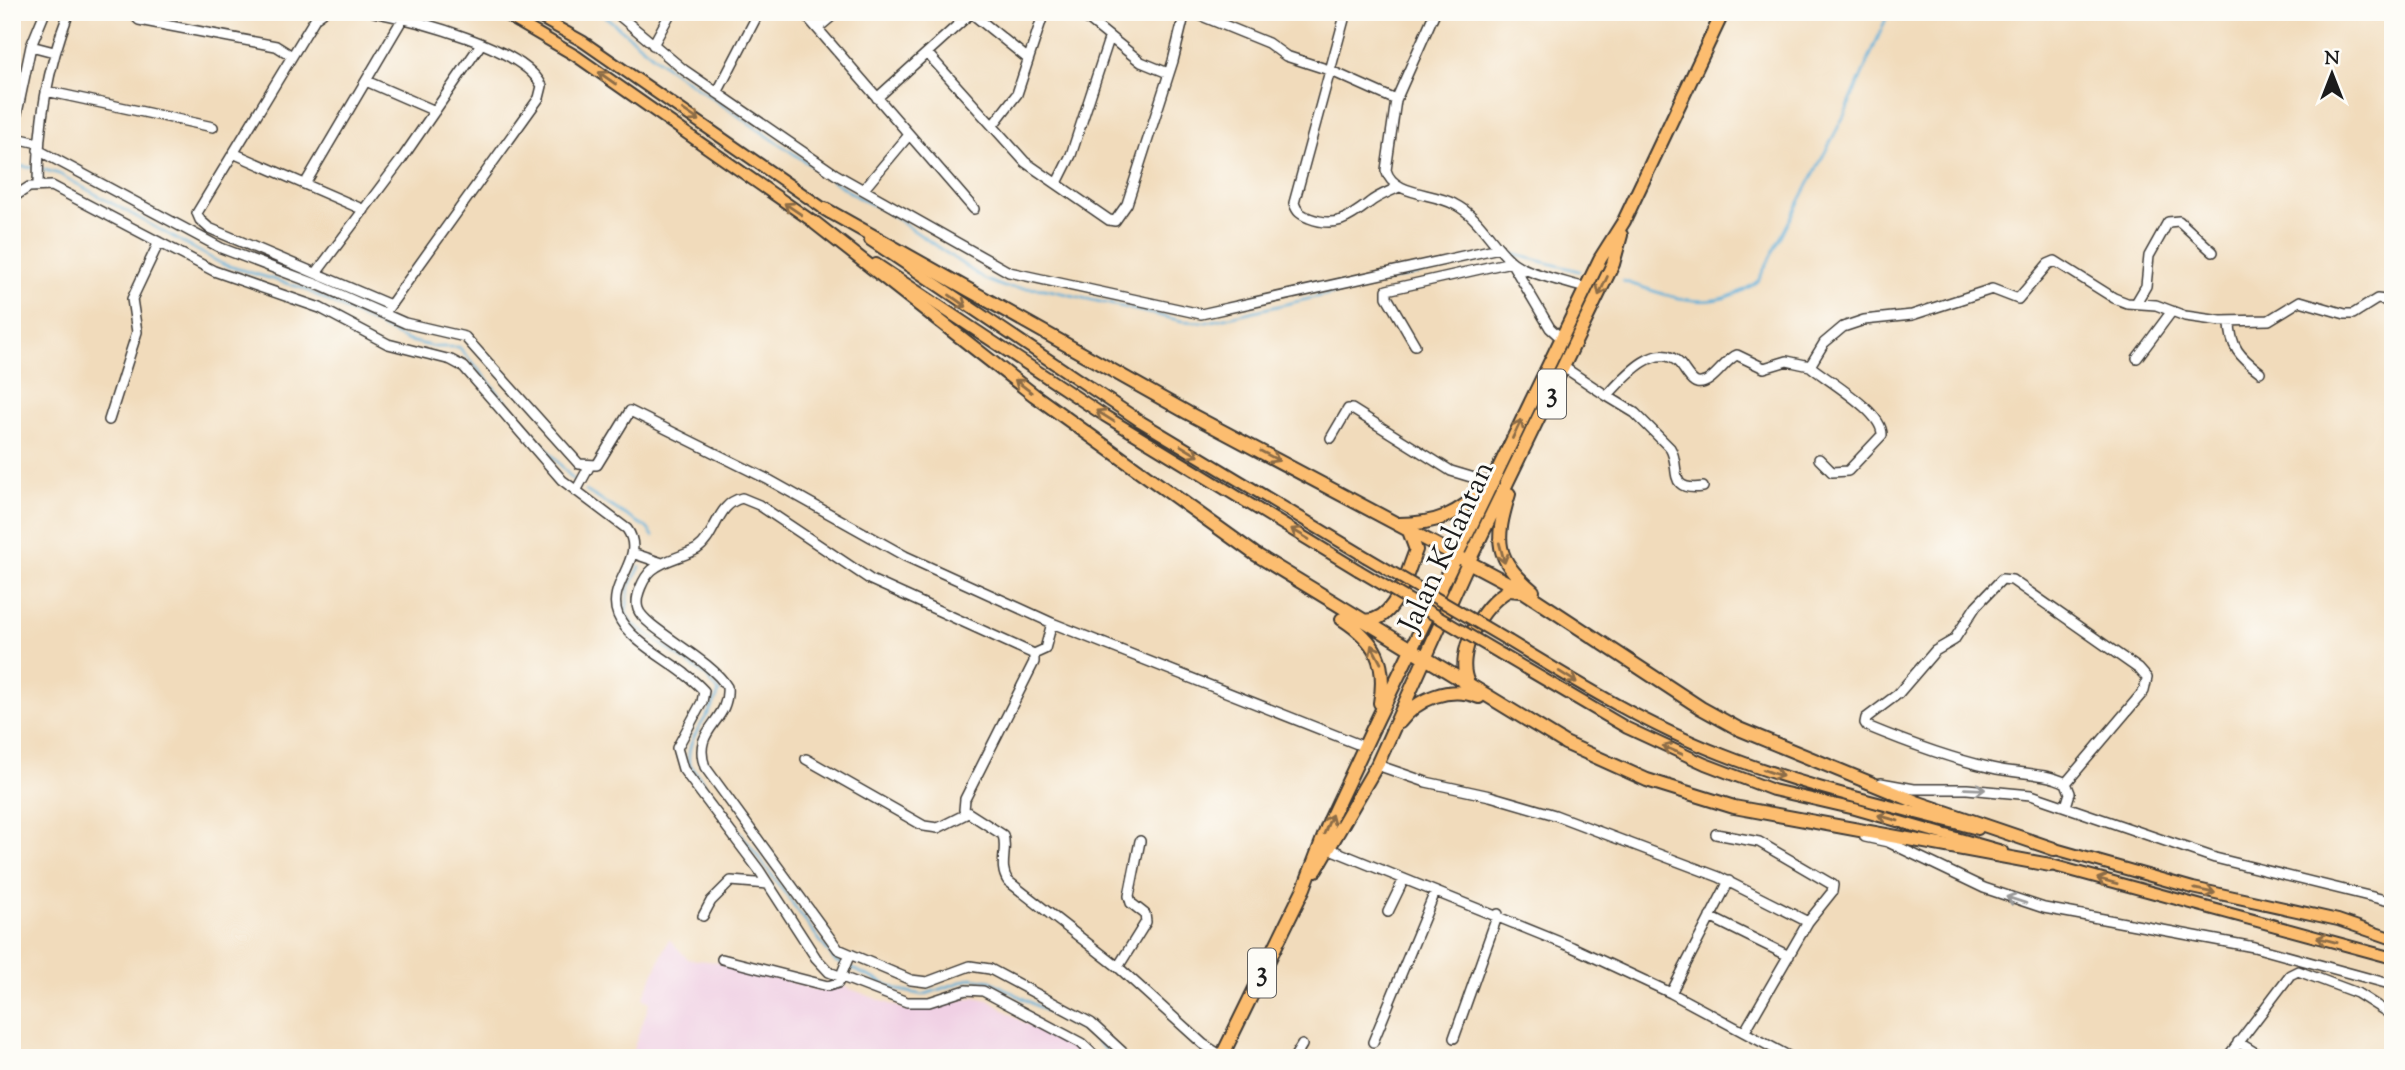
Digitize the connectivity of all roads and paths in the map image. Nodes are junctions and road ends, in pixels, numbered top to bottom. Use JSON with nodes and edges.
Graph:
{"nodes":[{"id":1,"x":45,"y":12,"type":"edge"},
{"id":2,"x":69,"y":12,"type":"edge"},
{"id":3,"x":131,"y":12,"type":"edge"},
{"id":4,"x":323,"y":12,"type":"edge"},
{"id":5,"x":374,"y":12,"type":"edge"},
{"id":6,"x":501,"y":12,"type":"edge"},
{"id":7,"x":530,"y":12,"type":"edge"},
{"id":8,"x":536,"y":12,"type":"edge"},
{"id":9,"x":615,"y":12,"type":"edge"},
{"id":10,"x":671,"y":12,"type":"edge"},
{"id":11,"x":759,"y":12,"type":"edge"},
{"id":12,"x":803,"y":12,"type":"edge"},
{"id":13,"x":837,"y":12,"type":"edge"},
{"id":14,"x":1044,"y":12,"type":"edge"},
{"id":15,"x":1079,"y":12,"type":"edge"},
{"id":16,"x":1185,"y":12,"type":"edge"},
{"id":17,"x":1192,"y":12,"type":"edge"},
{"id":18,"x":1346,"y":12,"type":"edge"},
{"id":19,"x":1435,"y":12,"type":"edge"},
{"id":20,"x":1723,"y":12,"type":"edge"},
{"id":21,"x":971,"y":13,"type":"edge"},
{"id":22,"x":403,"y":18,"type":"junction"},
{"id":23,"x":818,"y":28,"type":"junction"},
{"id":24,"x":563,"y":29,"type":"junction"},
{"id":25,"x":1109,"y":40,"type":"junction"},
{"id":26,"x":481,"y":44,"type":"junction"},
{"id":27,"x":653,"y":45,"type":"junction"},
{"id":28,"x":31,"y":47,"type":"junction"},
{"id":29,"x":54,"y":52,"type":"junction"},
{"id":30,"x":927,"y":53,"type":"junction"},
{"id":31,"x":292,"y":56,"type":"junction"},
{"id":32,"x":1027,"y":58,"type":"junction"},
{"id":33,"x":1329,"y":70,"type":"junction"},
{"id":34,"x":1168,"y":73,"type":"junction"},
{"id":35,"x":366,"y":80,"type":"junction"},
{"id":36,"x":16,"y":89,"type":"edge"},
{"id":37,"x":46,"y":91,"type":"junction"},
{"id":38,"x":717,"y":93,"type":"junction"},
{"id":39,"x":877,"y":98,"type":"junction"},
{"id":40,"x":1396,"y":100,"type":"junction"},
{"id":41,"x":435,"y":111,"type":"junction"},
{"id":42,"x":993,"y":125,"type":"junction"},
{"id":43,"x":213,"y":127,"type":"dead end"},
{"id":44,"x":909,"y":135,"type":"junction"},
{"id":45,"x":27,"y":143,"type":"edge"},
{"id":46,"x":233,"y":153,"type":"junction"},
{"id":47,"x":38,"y":182,"type":"junction"},
{"id":48,"x":1057,"y":183,"type":"junction"},
{"id":49,"x":305,"y":184,"type":"junction"},
{"id":50,"x":1399,"y":187,"type":"junction"},
{"id":51,"x":864,"y":189,"type":"junction"},
{"id":52,"x":12,"y":198,"type":"edge"},
{"id":53,"x":825,"y":209,"type":"junction"},
{"id":54,"x":974,"y":209,"type":"dead end"},
{"id":55,"x":364,"y":210,"type":"junction"},
{"id":56,"x":1624,"y":221,"type":"junction"},
{"id":57,"x":815,"y":223,"type":"junction"},
{"id":58,"x":159,"y":242,"type":"junction"},
{"id":59,"x":1499,"y":248,"type":"junction"},
{"id":60,"x":2213,"y":252,"type":"dead end"},
{"id":61,"x":1511,"y":262,"type":"junction"},
{"id":62,"x":317,"y":272,"type":"junction"},
{"id":63,"x":1585,"y":288,"type":"junction"},
{"id":64,"x":2393,"y":301,"type":"edge"},
{"id":65,"x":2136,"y":303,"type":"junction"},
{"id":66,"x":390,"y":305,"type":"junction"},
{"id":67,"x":2172,"y":311,"type":"junction"},
{"id":68,"x":384,"y":314,"type":"junction"},
{"id":69,"x":2230,"y":321,"type":"junction"},
{"id":70,"x":1561,"y":338,"type":"junction"},
{"id":71,"x":1415,"y":345,"type":"dead end"},
{"id":72,"x":2137,"y":358,"type":"dead end"},
{"id":73,"x":1810,"y":366,"type":"junction"},
{"id":74,"x":1565,"y":368,"type":"junction"},
{"id":75,"x":2260,"y":372,"type":"dead end"},
{"id":76,"x":1607,"y":396,"type":"junction"},
{"id":77,"x":109,"y":420,"type":"dead end"},
{"id":78,"x":1331,"y":438,"type":"dead end"},
{"id":79,"x":1819,"y":459,"type":"dead end"},
{"id":80,"x":1517,"y":463,"type":"junction"},
{"id":81,"x":589,"y":467,"type":"junction"},
{"id":82,"x":1490,"y":483,"type":"junction"},
{"id":83,"x":1703,"y":487,"type":"dead end"},
{"id":84,"x":576,"y":491,"type":"junction"},
{"id":85,"x":1404,"y":527,"type":"junction"},
{"id":86,"x":635,"y":554,"type":"junction"},
{"id":87,"x":1455,"y":556,"type":"junction"},
{"id":88,"x":662,"y":563,"type":"junction"},
{"id":89,"x":1468,"y":563,"type":"junction"},
{"id":90,"x":1289,"y":577,"type":"junction"},
{"id":91,"x":1523,"y":591,"type":"junction"},
{"id":92,"x":1554,"y":610,"type":"junction"},
{"id":93,"x":1358,"y":619,"type":"junction"},
{"id":94,"x":1052,"y":626,"type":"junction"},
{"id":95,"x":1411,"y":648,"type":"junction"},
{"id":96,"x":1034,"y":654,"type":"junction"},
{"id":97,"x":1425,"y":656,"type":"junction"},
{"id":98,"x":1468,"y":684,"type":"junction"},
{"id":99,"x":1521,"y":716,"type":"junction"},
{"id":100,"x":1377,"y":720,"type":"junction"},
{"id":101,"x":1365,"y":747,"type":"junction"},
{"id":102,"x":1383,"y":751,"type":"junction"},
{"id":103,"x":806,"y":760,"type":"dead end"},
{"id":104,"x":1377,"y":765,"type":"junction"},
{"id":105,"x":1859,"y":779,"type":"junction"},
{"id":106,"x":2066,"y":783,"type":"junction"},
{"id":107,"x":2066,"y":806,"type":"junction"},
{"id":108,"x":968,"y":813,"type":"junction"},
{"id":109,"x":1796,"y":819,"type":"junction"},
{"id":110,"x":1716,"y":834,"type":"dead end"},
{"id":111,"x":1140,"y":841,"type":"dead end"},
{"id":112,"x":1330,"y":849,"type":"junction"},
{"id":113,"x":2054,"y":849,"type":"junction"},
{"id":114,"x":2050,"y":865,"type":"junction"},
{"id":115,"x":1404,"y":879,"type":"junction"},
{"id":116,"x":1728,"y":881,"type":"junction"},
{"id":117,"x":768,"y":884,"type":"junction"},
{"id":118,"x":1304,"y":888,"type":"junction"},
{"id":119,"x":1435,"y":892,"type":"junction"},
{"id":120,"x":2393,"y":902,"type":"edge"},
{"id":121,"x":1388,"y":912,"type":"dead end"},
{"id":122,"x":1498,"y":915,"type":"junction"},
{"id":123,"x":702,"y":916,"type":"dead end"},
{"id":124,"x":1710,"y":918,"type":"junction"},
{"id":125,"x":1808,"y":922,"type":"junction"},
{"id":126,"x":2393,"y":939,"type":"edge"},
{"id":127,"x":1789,"y":956,"type":"junction"},
{"id":128,"x":848,"y":958,"type":"junction"},
{"id":129,"x":2393,"y":958,"type":"edge"},
{"id":130,"x":722,"y":959,"type":"dead end"},
{"id":131,"x":2300,"y":960,"type":"junction"},
{"id":132,"x":1118,"y":967,"type":"junction"},
{"id":133,"x":2298,"y":971,"type":"junction"},
{"id":134,"x":841,"y":976,"type":"junction"},
{"id":135,"x":2362,"y":977,"type":"junction"},
{"id":136,"x":2393,"y":985,"type":"edge"},
{"id":137,"x":1671,"y":993,"type":"junction"},
{"id":138,"x":2357,"y":993,"type":"junction"},
{"id":139,"x":2393,"y":1016,"type":"edge"},
{"id":140,"x":1745,"y":1031,"type":"junction"},
{"id":141,"x":1454,"y":1038,"type":"dead end"},
{"id":142,"x":1373,"y":1042,"type":"dead end"},
{"id":143,"x":2238,"y":1042,"type":"junction"},
{"id":144,"x":1303,"y":1045,"type":"dead end"},
{"id":145,"x":1222,"y":1057,"type":"edge"},
{"id":146,"x":1097,"y":1058,"type":"edge"},
{"id":147,"x":1129,"y":1058,"type":"edge"},
{"id":148,"x":1294,"y":1058,"type":"edge"},
{"id":149,"x":1792,"y":1058,"type":"edge"},
{"id":150,"x":2227,"y":1058,"type":"edge"},
{"id":151,"x":2264,"y":1058,"type":"edge"}],
"edges":[{"from":1,"to":28,"type":"street"},
{"from":2,"to":29,"type":"street"},
{"from":3,"to":31,"type":"street"},
{"from":4,"to":31,"type":"street"},
{"from":5,"to":22,"type":"street"},
{"from":57,"to":6,"type":"main road","one_way":true},
{"from":7,"to":24,"type":"main road"},
{"from":8,"to":24,"type":"main road"},
{"from":9,"to":27,"type":"street"},
{"from":10,"to":27,"type":"street"},
{"from":11,"to":38,"type":"street"},
{"from":12,"to":23,"type":"street"},
{"from":13,"to":23,"type":"street"},
{"from":14,"to":32,"type":"street"},
{"from":15,"to":25,"type":"street"},
{"from":16,"to":34,"type":"street"},
{"from":17,"to":33,"type":"street"},
{"from":18,"to":33,"type":"street"},
{"from":19,"to":40,"type":"street"},
{"from":20,"to":56,"type":"highway","name":"Jalan Kelantan","number":"3"},
{"from":21,"to":30,"type":"street"},
{"from":21,"to":32,"type":"street"},
{"from":22,"to":26,"type":"street"},
{"from":22,"to":35,"type":"street"},
{"from":23,"to":39,"type":"street"},
{"from":24,"to":53,"type":"main road","one_way":true},
{"from":25,"to":34,"type":"street"},
{"from":25,"to":48,"type":"street"},
{"from":26,"to":41,"type":"street"},
{"from":26,"to":66,"type":"street"},
{"from":27,"to":38,"type":"street"},
{"from":28,"to":29,"type":"street"},
{"from":28,"to":36,"type":"street"},
{"from":29,"to":37,"type":"street"},
{"from":30,"to":39,"type":"street"},
{"from":30,"to":42,"type":"street"},
{"from":31,"to":46,"type":"street"},
{"from":32,"to":42,"type":"street"},
{"from":33,"to":40,"type":"street"},
{"from":33,"to":50,"type":"street"},
{"from":34,"to":48,"type":"street"},
{"from":35,"to":41,"type":"street"},
{"from":35,"to":49,"type":"street"},
{"from":36,"to":45,"type":"street"},
{"from":37,"to":43,"type":"street"},
{"from":37,"to":45,"type":"street"},
{"from":38,"to":51,"type":"street"},
{"from":39,"to":44,"type":"street"},
{"from":40,"to":50,"type":"street"},
{"from":41,"to":55,"type":"street"},
{"from":42,"to":48,"type":"street"},
{"from":44,"to":51,"type":"street"},
{"from":44,"to":54,"type":"street"},
{"from":45,"to":47,"type":"street"},
{"from":45,"to":68,"type":"street"},
{"from":46,"to":49,"type":"street"},
{"from":46,"to":62,"type":"street"},
{"from":47,"to":52,"type":"street"},
{"from":47,"to":58,"type":"street"},
{"from":49,"to":55,"type":"street"},
{"from":50,"to":59,"type":"street"},
{"from":51,"to":59,"type":"street"},
{"from":53,"to":85,"type":"highway","one_way":true},
{"from":53,"to":113,"type":"main road","one_way":true,"bridge":true},
{"from":55,"to":62,"type":"street"},
{"from":56,"to":63,"type":"highway","name":"Jalan Kelantan","number":"3"},
{"from":56,"to":74,"type":"highway","name":"Jalan Kelantan","number":"3","one_way":true},
{"from":90,"to":57,"type":"highway","one_way":true},
{"from":114,"to":57,"type":"main road","one_way":true,"bridge":true},
{"from":58,"to":77,"type":"street"},
{"from":58,"to":84,"type":"street"},
{"from":59,"to":61,"type":"street"},
{"from":60,"to":65,"type":"street"},
{"from":61,"to":63,"type":"street"},
{"from":61,"to":70,"type":"street"},
{"from":61,"to":71,"type":"street"},
{"from":62,"to":66,"type":"street"},
{"from":63,"to":70,"type":"highway","name":"Jalan Kelantan","number":"3"},
{"from":64,"to":69,"type":"street"},
{"from":65,"to":67,"type":"street"},
{"from":65,"to":73,"type":"street"},
{"from":66,"to":68,"type":"street"},
{"from":67,"to":69,"type":"street"},
{"from":67,"to":72,"type":"street"},
{"from":68,"to":81,"type":"street"},
{"from":69,"to":75,"type":"street"},
{"from":82,"to":70,"type":"highway","name":"Jalan Kelantan","number":"3","one_way":true},
{"from":73,"to":76,"type":"street"},
{"from":73,"to":79,"type":"street"},
{"from":74,"to":76,"type":"street"},
{"from":74,"to":80,"type":"highway","name":"Jalan Kelantan","number":"3"},
{"from":76,"to":83,"type":"street"},
{"from":78,"to":82,"type":"street"},
{"from":80,"to":89,"type":"highway","name":"Jalan Kelantan","number":"3"},
{"from":80,"to":92,"type":"highway","one_way":true},
{"from":81,"to":84,"type":"street"},
{"from":81,"to":94,"type":"street"},
{"from":82,"to":85,"type":"highway"},
{"from":82,"to":87,"type":"highway","name":"Jalan Kelantan","number":"3"},
{"from":84,"to":86,"type":"street"},
{"from":85,"to":87,"type":"highway"},
{"from":85,"to":93,"type":"highway"},
{"from":86,"to":88,"type":"street"},
{"from":86,"to":117,"type":"street"},
{"from":87,"to":89,"type":"highway"},
{"from":87,"to":95,"type":"highway","name":"Jalan Kelantan","number":"3"},
{"from":88,"to":96,"type":"street"},
{"from":88,"to":128,"type":"street"},
{"from":89,"to":91,"type":"highway"},
{"from":89,"to":97,"type":"highway","name":"Jalan Kelantan","number":"3"},
{"from":90,"to":93,"type":"highway"},
{"from":100,"to":90,"type":"highway","one_way":true},
{"from":91,"to":92,"type":"highway"},
{"from":91,"to":98,"type":"highway"},
{"from":92,"to":105,"type":"highway"},
{"from":93,"to":95,"type":"highway"},
{"from":94,"to":96,"type":"street"},
{"from":94,"to":101,"type":"street"},
{"from":95,"to":97,"type":"highway"},
{"from":95,"to":100,"type":"highway","name":"Jalan Kelantan","number":"3"},
{"from":96,"to":108,"type":"street"},
{"from":97,"to":98,"type":"highway"},
{"from":97,"to":102,"type":"highway","name":"Jalan Kelantan","number":"3"},
{"from":98,"to":99,"type":"highway"},
{"from":99,"to":102,"type":"highway"},
{"from":99,"to":109,"type":"highway"},
{"from":100,"to":101,"type":"highway","name":"Jalan Kelantan","number":"3"},
{"from":118,"to":101,"type":"highway","name":"Jalan Kelantan","number":"3","one_way":true},
{"from":102,"to":104,"type":"highway","name":"Jalan Kelantan","number":"3"},
{"from":103,"to":108,"type":"street"},
{"from":104,"to":112,"type":"highway","name":"Jalan Kelantan","number":"3"},
{"from":104,"to":116,"type":"street"},
{"from":105,"to":107,"type":"street","one_way":true},
{"from":105,"to":113,"type":"highway"},
{"from":106,"to":106,"type":"street"},
{"from":106,"to":107,"type":"street"},
{"from":107,"to":120,"type":"street"},
{"from":108,"to":132,"type":"street"},
{"from":109,"to":114,"type":"highway"},
{"from":131,"to":109,"type":"street","one_way":true},
{"from":110,"to":125,"type":"street"},
{"from":111,"to":132,"type":"street"},
{"from":112,"to":115,"type":"street"},
{"from":112,"to":118,"type":"highway","name":"Jalan Kelantan","number":"3"},
{"from":113,"to":126,"type":"main road","one_way":true},
{"from":129,"to":114,"type":"main road","one_way":true},
{"from":115,"to":119,"type":"street"},
{"from":115,"to":121,"type":"street"},
{"from":116,"to":124,"type":"street"},
{"from":116,"to":125,"type":"street"},
{"from":117,"to":123,"type":"street"},
{"from":117,"to":134,"type":"street"},
{"from":118,"to":145,"type":"highway","name":"Jalan Kelantan","number":"3"},
{"from":119,"to":122,"type":"street"},
{"from":119,"to":142,"type":"street"},
{"from":122,"to":137,"type":"street"},
{"from":122,"to":141,"type":"street"},
{"from":124,"to":127,"type":"street"},
{"from":124,"to":137,"type":"street"},
{"from":125,"to":127,"type":"street"},
{"from":127,"to":140,"type":"street"},
{"from":128,"to":134,"type":"street"},
{"from":128,"to":147,"type":"street"},
{"from":130,"to":134,"type":"street"},
{"from":131,"to":133,"type":"street"},
{"from":131,"to":135,"type":"street"},
{"from":132,"to":145,"type":"street"},
{"from":133,"to":138,"type":"street"},
{"from":133,"to":143,"type":"street"},
{"from":134,"to":146,"type":"street"},
{"from":135,"to":136,"type":"street"},
{"from":135,"to":138,"type":"street"},
{"from":137,"to":140,"type":"street"},
{"from":138,"to":139,"type":"street"},
{"from":140,"to":149,"type":"street"},
{"from":143,"to":150,"type":"street"},
{"from":143,"to":151,"type":"street"},
{"from":144,"to":148,"type":"street"}]}
